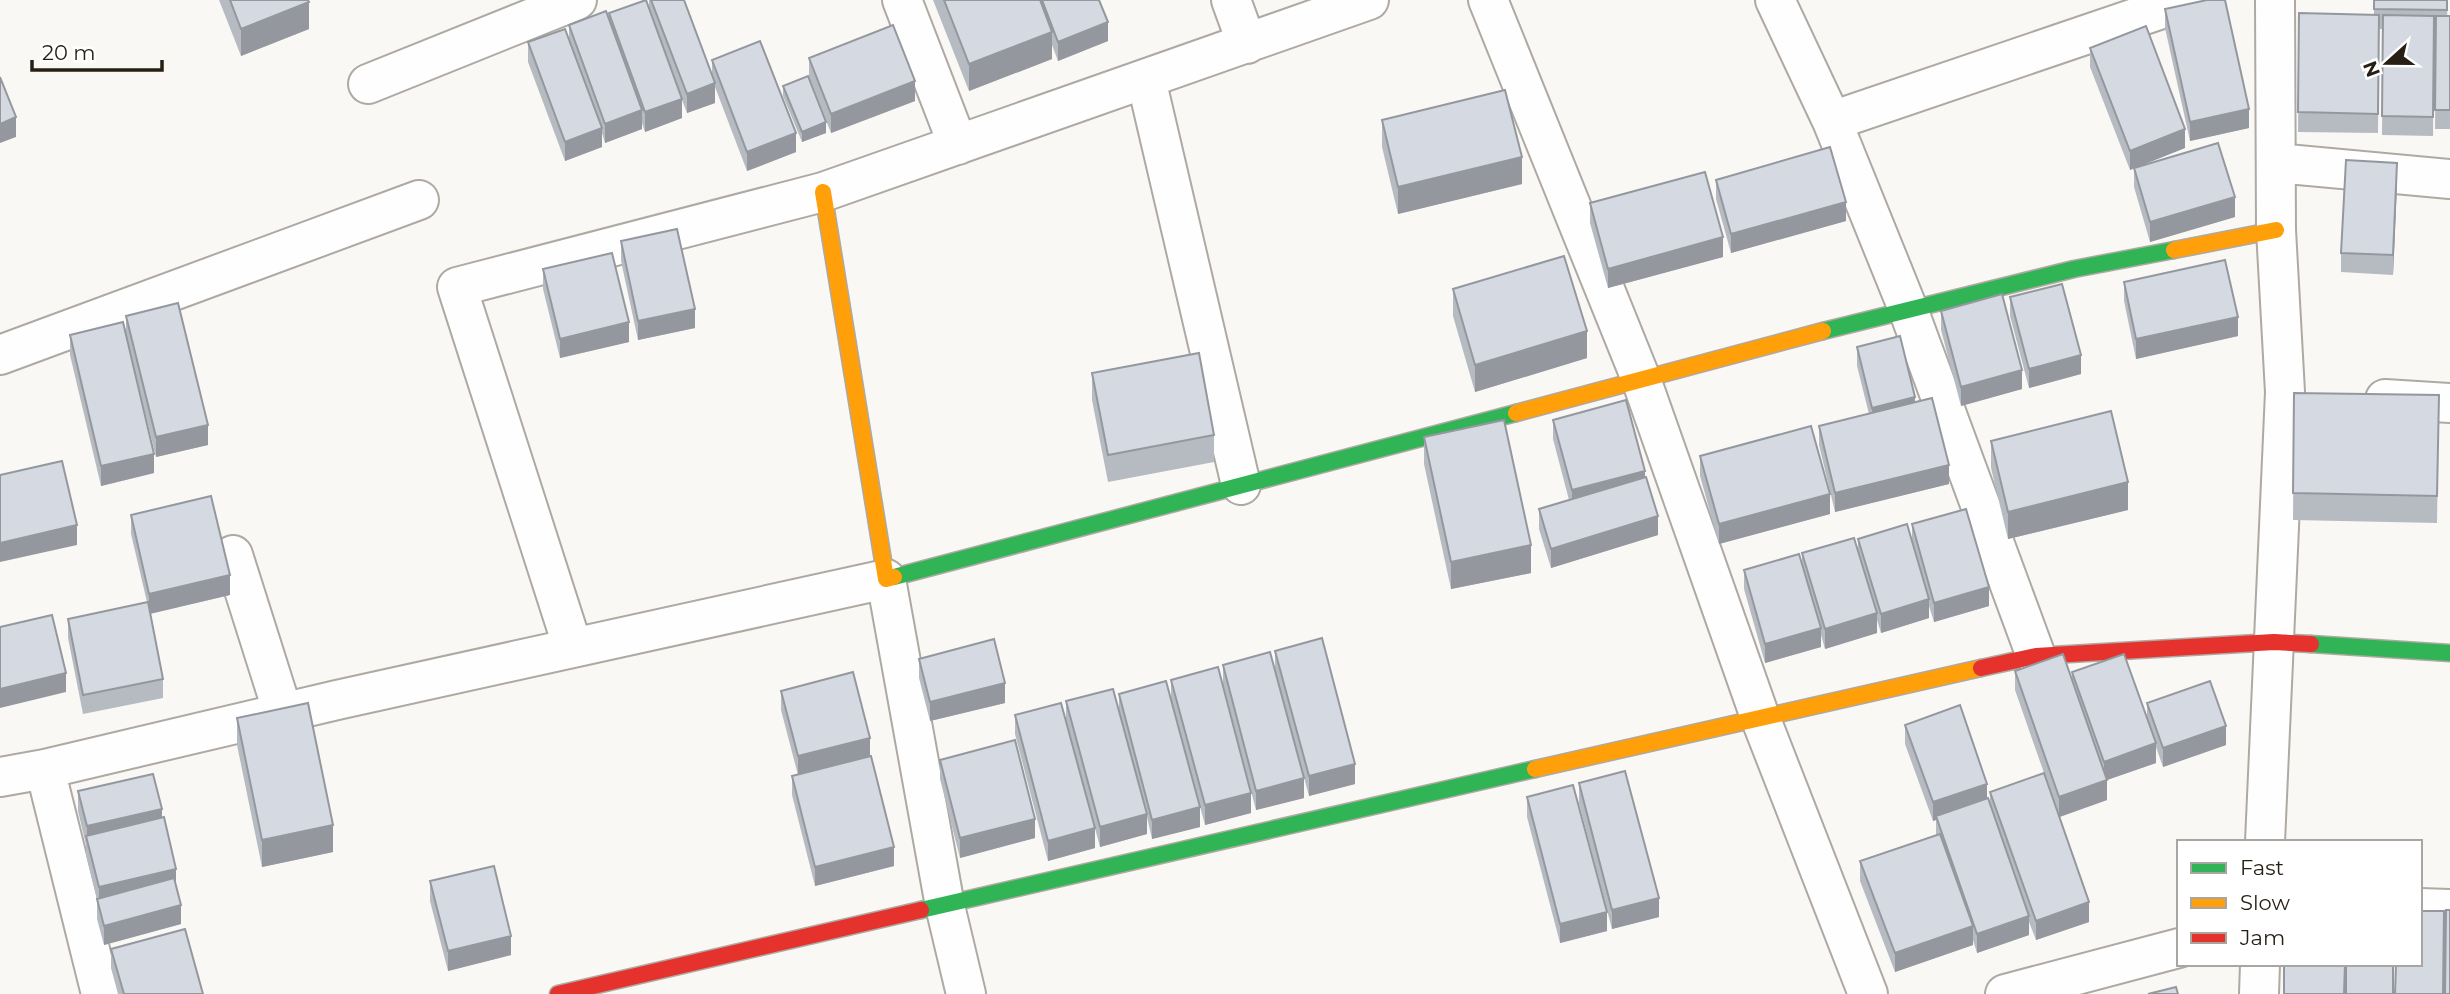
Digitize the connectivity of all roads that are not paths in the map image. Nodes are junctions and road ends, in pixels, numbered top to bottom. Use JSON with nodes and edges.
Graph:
{"nodes":[{"id":1,"x":577,"y":0,"type":"edge"},
{"id":2,"x":902,"y":0,"type":"edge"},
{"id":3,"x":1231,"y":0,"type":"edge"},
{"id":4,"x":1369,"y":0,"type":"edge"},
{"id":5,"x":1488,"y":0,"type":"edge"},
{"id":6,"x":1775,"y":0,"type":"edge"},
{"id":7,"x":2188,"y":0,"type":"edge"},
{"id":8,"x":2275,"y":0,"type":"edge"},
{"id":9,"x":1247,"y":44,"type":"junction"},
{"id":10,"x":1146,"y":79,"type":"junction"},
{"id":11,"x":368,"y":84,"type":"dead end"},
{"id":12,"x":1832,"y":121,"type":"junction"},
{"id":13,"x":958,"y":145,"type":"junction"},
{"id":14,"x":2276,"y":163,"type":"junction"},
{"id":15,"x":2450,"y":179,"type":"edge"},
{"id":16,"x":823,"y":192,"type":"junction"},
{"id":17,"x":419,"y":200,"type":"dead end"},
{"id":18,"x":2276,"y":230,"type":"junction"},
{"id":19,"x":1909,"y":309,"type":"junction"},
{"id":20,"x":0,"y":355,"type":"edge"},
{"id":21,"x":1641,"y":380,"type":"junction"},
{"id":22,"x":2354,"y":397,"type":"edge"},
{"id":23,"x":2450,"y":403,"type":"edge"},
{"id":24,"x":1241,"y":485,"type":"junction"},
{"id":25,"x":233,"y":555,"type":"dead end"},
{"id":26,"x":886,"y":579,"type":"junction"},
{"id":27,"x":2274,"y":642,"type":"junction"},
{"id":28,"x":573,"y":648,"type":"junction"},
{"id":29,"x":2450,"y":653,"type":"edge"},
{"id":30,"x":2036,"y":656,"type":"junction"},
{"id":31,"x":282,"y":713,"type":"junction"},
{"id":32,"x":1760,"y":717,"type":"junction"},
{"id":33,"x":45,"y":769,"type":"junction"},
{"id":34,"x":0,"y":777,"type":"edge"},
{"id":35,"x":2266,"y":840,"type":"edge"},
{"id":36,"x":945,"y":906,"type":"junction"},
{"id":37,"x":2422,"y":908,"type":"edge"},
{"id":38,"x":2450,"y":909,"type":"edge"},
{"id":39,"x":2177,"y":949,"type":"edge"},
{"id":40,"x":2260,"y":966,"type":"edge"},
{"id":41,"x":101,"y":994,"type":"edge"},
{"id":42,"x":558,"y":994,"type":"edge"},
{"id":43,"x":966,"y":994,"type":"edge"},
{"id":44,"x":1868,"y":994,"type":"edge"},
{"id":45,"x":2005,"y":994,"type":"edge"},
{"id":46,"x":2259,"y":994,"type":"edge"}],
"edges":[{"from":1,"to":11,"type":"street"},
{"from":2,"to":13,"type":"street"},
{"from":3,"to":9,"type":"street"},
{"from":4,"to":9,"type":"street"},
{"from":5,"to":21,"type":"street"},
{"from":6,"to":12,"type":"street"},
{"from":7,"to":12,"type":"street"},
{"from":8,"to":14,"type":"street"},
{"from":9,"to":10,"type":"street"},
{"from":10,"to":13,"type":"street"},
{"from":10,"to":24,"type":"street"},
{"from":12,"to":19,"type":"street"},
{"from":13,"to":16,"type":"street"},
{"from":14,"to":15,"type":"street"},
{"from":14,"to":18,"type":"street"},
{"from":16,"to":26,"type":"street"},
{"from":16,"to":28,"type":"street"},
{"from":17,"to":20,"type":"street"},
{"from":18,"to":19,"type":"street"},
{"from":18,"to":27,"type":"street"},
{"from":19,"to":21,"type":"street"},
{"from":19,"to":30,"type":"street"},
{"from":21,"to":24,"type":"street"},
{"from":21,"to":32,"type":"street"},
{"from":22,"to":23,"type":"street"},
{"from":24,"to":26,"type":"street"},
{"from":25,"to":31,"type":"street"},
{"from":26,"to":28,"type":"street"},
{"from":26,"to":36,"type":"street"},
{"from":27,"to":29,"type":"street"},
{"from":27,"to":30,"type":"street"},
{"from":27,"to":35,"type":"street"},
{"from":28,"to":31,"type":"street"},
{"from":30,"to":32,"type":"street"},
{"from":31,"to":33,"type":"street"},
{"from":32,"to":36,"type":"street"},
{"from":32,"to":44,"type":"street"},
{"from":33,"to":34,"type":"street"},
{"from":33,"to":41,"type":"street"},
{"from":36,"to":42,"type":"street"},
{"from":36,"to":43,"type":"street"},
{"from":37,"to":38,"type":"street"},
{"from":39,"to":45,"type":"street"},
{"from":40,"to":46,"type":"street"}]}
